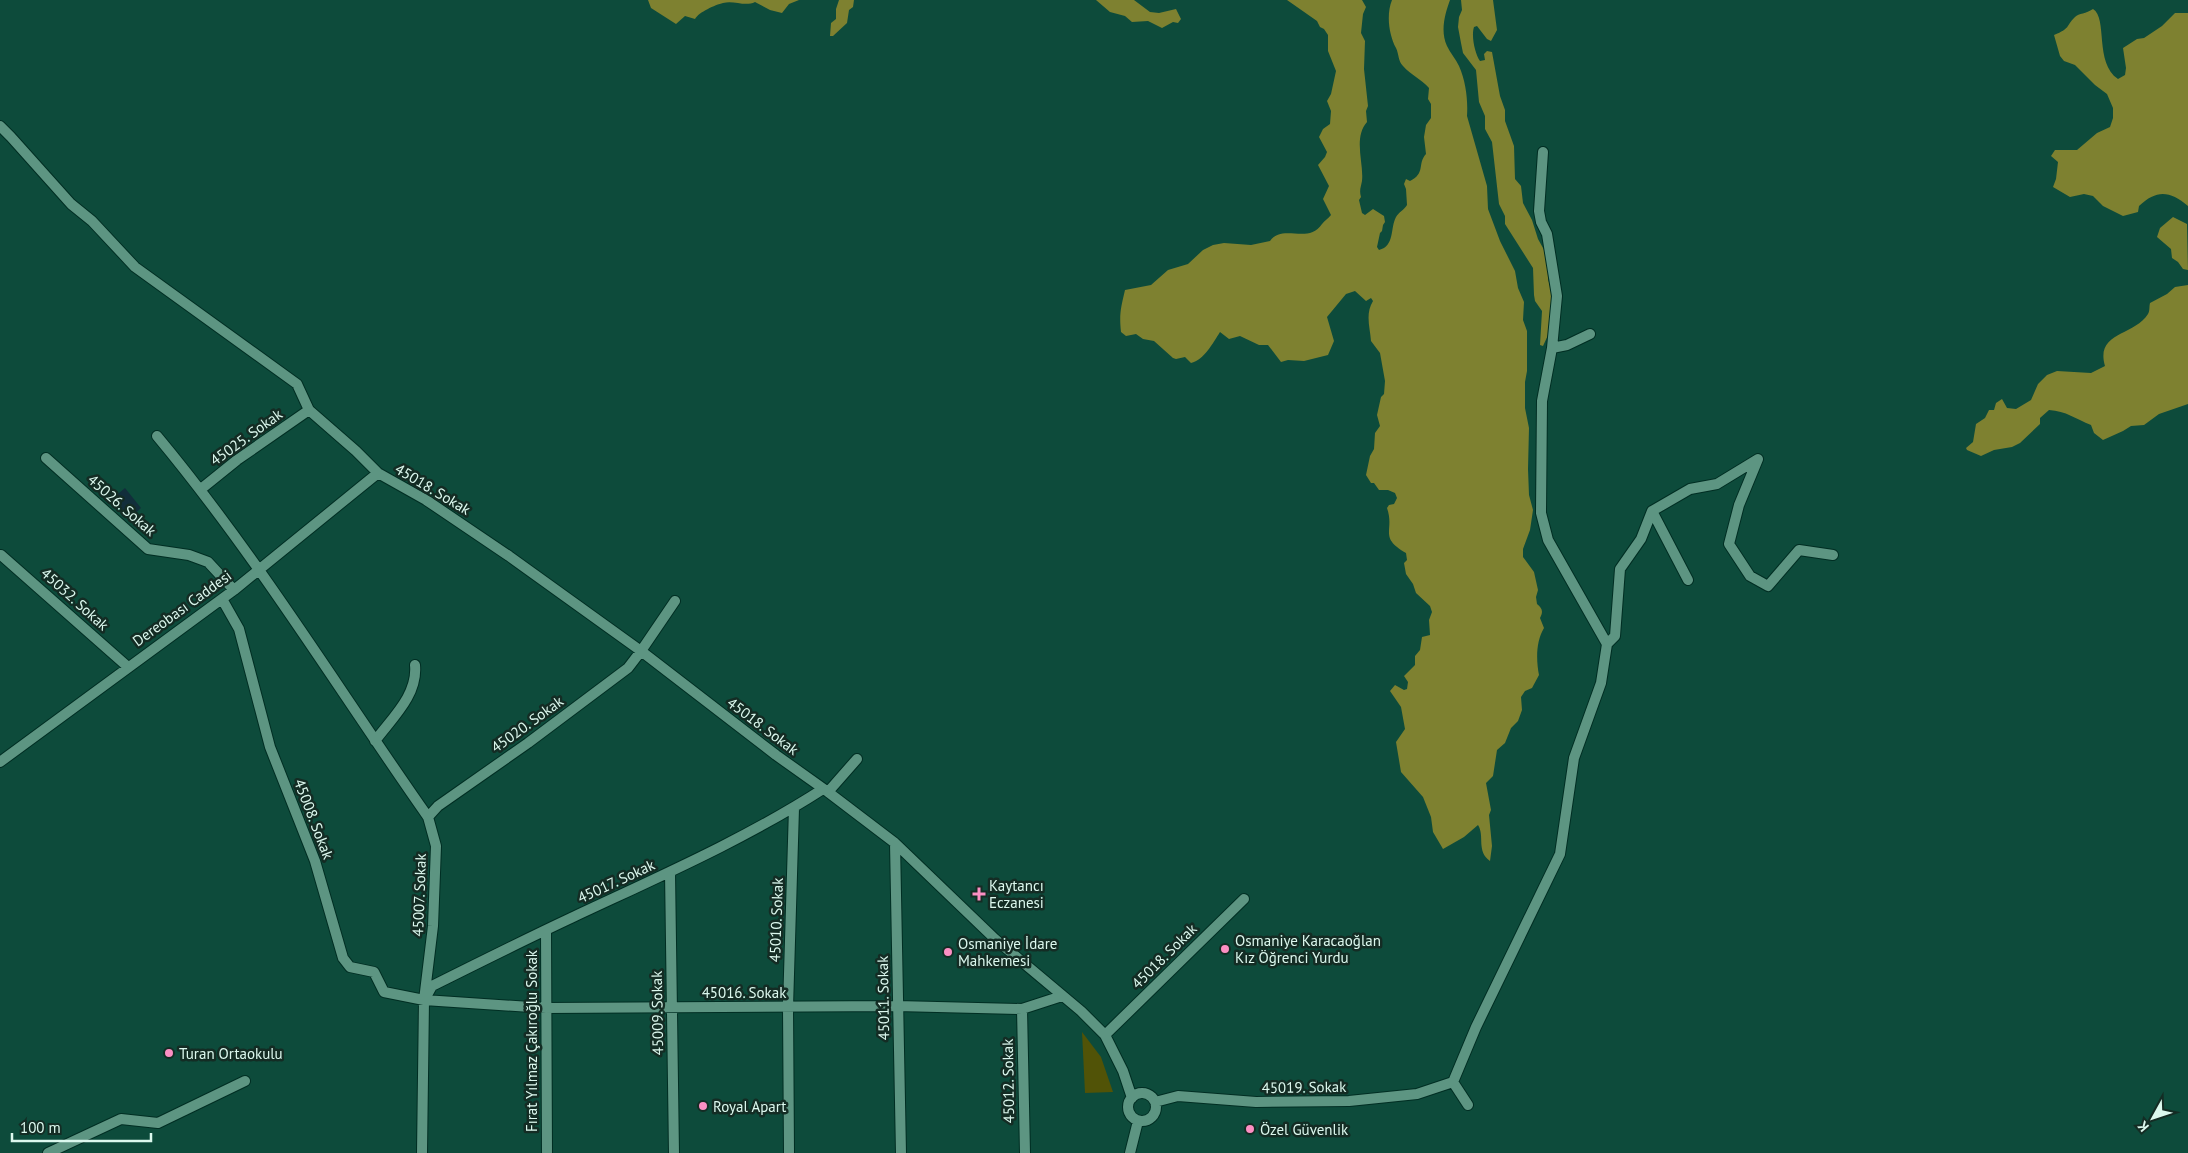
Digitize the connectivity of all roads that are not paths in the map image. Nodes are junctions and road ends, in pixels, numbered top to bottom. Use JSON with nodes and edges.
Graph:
{"nodes":[{"id":1,"x":0,"y":126,"type":"edge"},
{"id":2,"x":1543,"y":152,"type":"dead end"},
{"id":3,"x":1590,"y":334,"type":"dead end"},
{"id":4,"x":1552,"y":348,"type":"junction"},
{"id":5,"x":308,"y":410,"type":"junction"},
{"id":6,"x":157,"y":436,"type":"dead end"},
{"id":7,"x":46,"y":458,"type":"dead end"},
{"id":8,"x":378,"y":474,"type":"junction"},
{"id":9,"x":201,"y":489,"type":"junction"},
{"id":10,"x":1652,"y":511,"type":"junction"},
{"id":11,"x":1,"y":555,"type":"edge"},
{"id":12,"x":1833,"y":556,"type":"dead end"},
{"id":13,"x":259,"y":571,"type":"junction"},
{"id":14,"x":1688,"y":580,"type":"dead end"},
{"id":15,"x":234,"y":590,"type":"junction"},
{"id":16,"x":222,"y":599,"type":"junction"},
{"id":17,"x":674,"y":601,"type":"dead end"},
{"id":18,"x":1607,"y":644,"type":"junction"},
{"id":19,"x":641,"y":652,"type":"junction"},
{"id":20,"x":415,"y":665,"type":"dead end"},
{"id":21,"x":128,"y":667,"type":"junction"},
{"id":22,"x":375,"y":741,"type":"junction"},
{"id":23,"x":857,"y":759,"type":"dead end"},
{"id":24,"x":0,"y":762,"type":"edge"},
{"id":25,"x":826,"y":790,"type":"junction"},
{"id":26,"x":794,"y":808,"type":"junction"},
{"id":27,"x":428,"y":817,"type":"junction"},
{"id":28,"x":896,"y":843,"type":"junction"},
{"id":29,"x":670,"y":872,"type":"junction"},
{"id":30,"x":1244,"y":899,"type":"dead end"},
{"id":31,"x":546,"y":930,"type":"junction"},
{"id":32,"x":1062,"y":996,"type":"junction"},
{"id":33,"x":424,"y":1000,"type":"junction"},
{"id":34,"x":897,"y":1006,"type":"junction"},
{"id":35,"x":672,"y":1007,"type":"junction"},
{"id":36,"x":788,"y":1007,"type":"junction"},
{"id":37,"x":546,"y":1008,"type":"junction"},
{"id":38,"x":1022,"y":1009,"type":"junction"},
{"id":39,"x":1105,"y":1035,"type":"junction"},
{"id":40,"x":245,"y":1081,"type":"dead end"},
{"id":41,"x":1453,"y":1082,"type":"junction"},
{"id":42,"x":1132,"y":1098,"type":"junction"},
{"id":43,"x":1155,"y":1102,"type":"junction"},
{"id":44,"x":1468,"y":1105,"type":"dead end"},
{"id":45,"x":1138,"y":1121,"type":"junction"},
{"id":46,"x":48,"y":1153,"type":"edge"},
{"id":47,"x":422,"y":1153,"type":"edge"},
{"id":48,"x":547,"y":1153,"type":"edge"},
{"id":49,"x":674,"y":1153,"type":"edge"},
{"id":50,"x":789,"y":1153,"type":"edge"},
{"id":51,"x":901,"y":1153,"type":"edge"},
{"id":52,"x":1025,"y":1153,"type":"edge"},
{"id":53,"x":1130,"y":1153,"type":"edge"}],
"edges":[{"from":1,"to":5,"type":"street"},
{"from":2,"to":4,"type":"street"},
{"from":3,"to":4,"type":"street"},
{"from":4,"to":18,"type":"street"},
{"from":5,"to":8,"type":"street","name":"45018. Sokak"},
{"from":5,"to":9,"type":"street","name":"45025. Sokak"},
{"from":6,"to":9,"type":"street"},
{"from":7,"to":15,"type":"street","name":"45026. Sokak"},
{"from":8,"to":13,"type":"street","name":"Dereobası Caddesi"},
{"from":8,"to":19,"type":"street","name":"45018. Sokak"},
{"from":9,"to":13,"type":"street"},
{"from":10,"to":12,"type":"street"},
{"from":10,"to":14,"type":"street"},
{"from":10,"to":18,"type":"street"},
{"from":11,"to":21,"type":"street","name":"45032. Sokak"},
{"from":13,"to":15,"type":"street","name":"Dereobası Caddesi"},
{"from":13,"to":22,"type":"street","name":"45007. Sokak"},
{"from":15,"to":16,"type":"street","name":"Dereobası Caddesi"},
{"from":16,"to":21,"type":"street","name":"Dereobası Caddesi"},
{"from":16,"to":33,"type":"street","name":"45008. Sokak"},
{"from":17,"to":19,"type":"street","name":"45020. Sokak"},
{"from":18,"to":41,"type":"street"},
{"from":19,"to":25,"type":"street","name":"45018. Sokak"},
{"from":19,"to":27,"type":"street","name":"45020. Sokak"},
{"from":20,"to":22,"type":"street"},
{"from":21,"to":24,"type":"street","name":"Dereobası Caddesi"},
{"from":22,"to":27,"type":"street","name":"45007. Sokak"},
{"from":23,"to":25,"type":"street","name":"45017. Sokak"},
{"from":25,"to":26,"type":"street","name":"45017. Sokak"},
{"from":25,"to":28,"type":"street","name":"45018. Sokak"},
{"from":26,"to":29,"type":"street","name":"45017. Sokak"},
{"from":26,"to":36,"type":"street","name":"45010. Sokak"},
{"from":27,"to":33,"type":"street","name":"45007. Sokak"},
{"from":28,"to":32,"type":"street","name":"45018. Sokak"},
{"from":28,"to":34,"type":"street","name":"45011. Sokak"},
{"from":29,"to":31,"type":"street","name":"45017. Sokak"},
{"from":29,"to":35,"type":"street","name":"45009. Sokak"},
{"from":30,"to":39,"type":"street","name":"45018. Sokak"},
{"from":31,"to":33,"type":"street","name":"45017. Sokak"},
{"from":31,"to":37,"type":"street","name":"Fırat Yılmaz Çakıroğlu Sokak"},
{"from":32,"to":38,"type":"street","name":"45016. Sokak"},
{"from":32,"to":39,"type":"street","name":"45018. Sokak"},
{"from":33,"to":37,"type":"street","name":"45016. Sokak"},
{"from":33,"to":47,"type":"street","name":"45007. Sokak"},
{"from":34,"to":36,"type":"street","name":"45016. Sokak"},
{"from":34,"to":38,"type":"street","name":"45016. Sokak"},
{"from":34,"to":51,"type":"street","name":"45011. Sokak"},
{"from":35,"to":36,"type":"street","name":"45016. Sokak"},
{"from":35,"to":37,"type":"street","name":"45016. Sokak"},
{"from":35,"to":49,"type":"street","name":"45009. Sokak"},
{"from":36,"to":50,"type":"street","name":"45010. Sokak"},
{"from":37,"to":48,"type":"street","name":"Fırat Yılmaz Çakıroğlu Sokak"},
{"from":38,"to":52,"type":"street","name":"45012. Sokak"},
{"from":39,"to":42,"type":"street","name":"45018. Sokak"},
{"from":40,"to":46,"type":"street"},
{"from":41,"to":43,"type":"street","name":"45019. Sokak"},
{"from":41,"to":44,"type":"street"},
{"from":42,"to":43,"type":"street"},
{"from":42,"to":45,"type":"street"},
{"from":43,"to":45,"type":"street"},
{"from":45,"to":53,"type":"street"}]}
